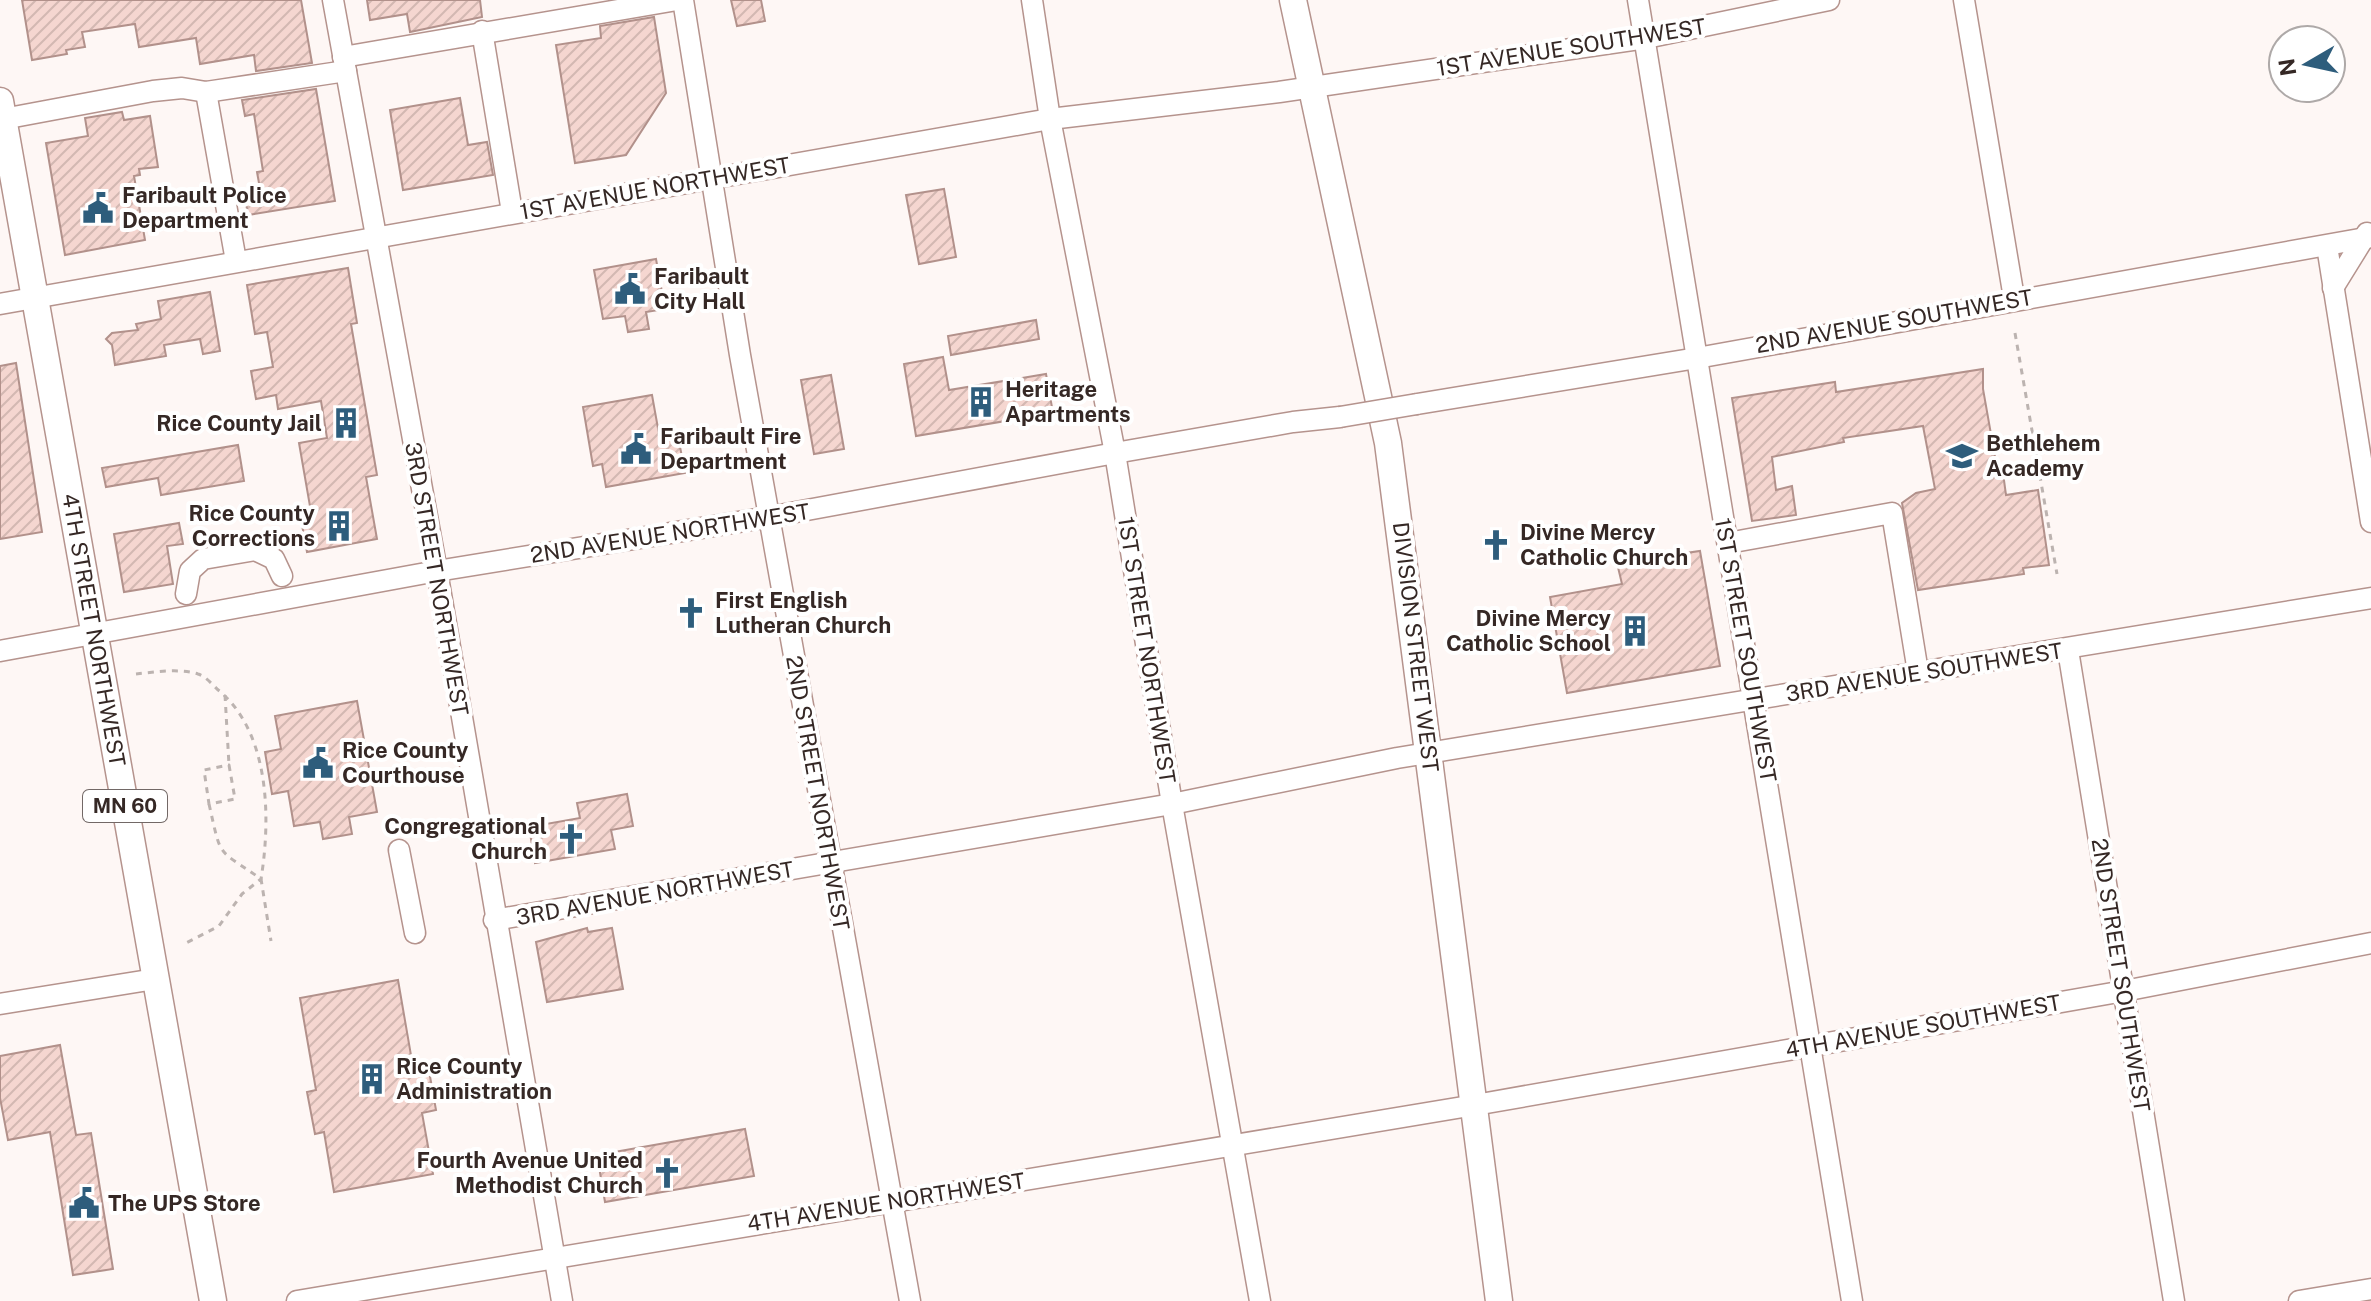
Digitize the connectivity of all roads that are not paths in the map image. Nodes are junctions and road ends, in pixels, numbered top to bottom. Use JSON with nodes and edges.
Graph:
{"nodes":[{"id":1,"x":333,"y":0,"type":"edge"},
{"id":2,"x":680,"y":0,"type":"edge"},
{"id":3,"x":1032,"y":0,"type":"edge"},
{"id":4,"x":1293,"y":0,"type":"edge"},
{"id":5,"x":1638,"y":0,"type":"edge"},
{"id":6,"x":1829,"y":0,"type":"edge"},
{"id":7,"x":1964,"y":0,"type":"edge"},
{"id":8,"x":482,"y":31,"type":"junction"},
{"id":9,"x":1646,"y":38,"type":"junction"},
{"id":10,"x":344,"y":64,"type":"junction"},
{"id":11,"x":1312,"y":87,"type":"junction"},
{"id":12,"x":206,"y":92,"type":"junction"},
{"id":13,"x":1,"y":110,"type":"edge"},
{"id":14,"x":1050,"y":119,"type":"junction"},
{"id":15,"x":6,"y":169,"type":"edge"},
{"id":16,"x":711,"y":179,"type":"junction"},
{"id":17,"x":512,"y":212,"type":"junction"},
{"id":18,"x":2368,"y":234,"type":"edge"},
{"id":19,"x":374,"y":237,"type":"junction"},
{"id":20,"x":2327,"y":246,"type":"junction"},
{"id":21,"x":236,"y":261,"type":"junction"},
{"id":22,"x":2333,"y":288,"type":"junction"},
{"id":23,"x":2014,"y":298,"type":"junction"},
{"id":24,"x":35,"y":299,"type":"junction"},
{"id":25,"x":0,"y":304,"type":"edge"},
{"id":26,"x":1697,"y":358,"type":"junction"},
{"id":27,"x":1340,"y":417,"type":"joint"},
{"id":28,"x":1115,"y":453,"type":"junction"},
{"id":29,"x":769,"y":517,"type":"junction"},
{"id":30,"x":2371,"y":522,"type":"edge"},
{"id":31,"x":1728,"y":543,"type":"junction"},
{"id":32,"x":437,"y":571,"type":"junction"},
{"id":33,"x":282,"y":576,"type":"dead end"},
{"id":34,"x":186,"y":594,"type":"dead end"},
{"id":35,"x":2371,"y":598,"type":"edge"},
{"id":36,"x":96,"y":633,"type":"junction"},
{"id":37,"x":2068,"y":650,"type":"junction"},
{"id":38,"x":0,"y":651,"type":"edge"},
{"id":39,"x":1918,"y":672,"type":"junction"},
{"id":40,"x":1754,"y":698,"type":"junction"},
{"id":41,"x":1430,"y":752,"type":"junction"},
{"id":42,"x":1172,"y":804,"type":"junction"},
{"id":43,"x":399,"y":850,"type":"dead end"},
{"id":44,"x":830,"y":863,"type":"junction"},
{"id":45,"x":494,"y":920,"type":"junction"},
{"id":46,"x":415,"y":933,"type":"dead end"},
{"id":47,"x":2371,"y":943,"type":"edge"},
{"id":48,"x":155,"y":979,"type":"junction"},
{"id":49,"x":2124,"y":991,"type":"junction"},
{"id":50,"x":0,"y":1004,"type":"edge"},
{"id":51,"x":1811,"y":1045,"type":"junction"},
{"id":52,"x":1475,"y":1105,"type":"junction"},
{"id":53,"x":1233,"y":1145,"type":"junction"},
{"id":54,"x":893,"y":1201,"type":"junction"},
{"id":55,"x":554,"y":1257,"type":"junction"},
{"id":56,"x":2371,"y":1289,"type":"edge"},
{"id":57,"x":365,"y":1295,"type":"edge"},
{"id":58,"x":213,"y":1301,"type":"edge"},
{"id":59,"x":297,"y":1301,"type":"edge"},
{"id":60,"x":562,"y":1301,"type":"edge"},
{"id":61,"x":910,"y":1301,"type":"edge"},
{"id":62,"x":1260,"y":1301,"type":"edge"},
{"id":63,"x":1499,"y":1301,"type":"edge"},
{"id":64,"x":1852,"y":1301,"type":"edge"},
{"id":65,"x":2174,"y":1301,"type":"edge"},
{"id":66,"x":2299,"y":1301,"type":"edge"}],
"edges":[{"from":1,"to":10,"type":"street","name":"3RD STREET NORTHWEST"},
{"from":2,"to":8,"type":"street"},
{"from":2,"to":16,"type":"street","name":"2ND STREET NORTHWEST"},
{"from":3,"to":14,"type":"street","name":"1ST STREET NORTHWEST"},
{"from":4,"to":11,"type":"main road","name":"DIVISION STREET WEST"},
{"from":5,"to":9,"type":"street","name":"1ST STREET SOUTHWEST"},
{"from":6,"to":9,"type":"street","name":"1ST AVENUE SOUTHWEST"},
{"from":7,"to":23,"type":"street"},
{"from":8,"to":10,"type":"street"},
{"from":8,"to":17,"type":"street"},
{"from":9,"to":11,"type":"street","name":"1ST AVENUE SOUTHWEST"},
{"from":9,"to":26,"type":"street","name":"1ST STREET SOUTHWEST"},
{"from":10,"to":12,"type":"street"},
{"from":10,"to":19,"type":"street","name":"3RD STREET NORTHWEST"},
{"from":11,"to":14,"type":"street","name":"1ST AVENUE NORTHWEST"},
{"from":11,"to":41,"type":"main road","name":"DIVISION STREET WEST"},
{"from":12,"to":13,"type":"street"},
{"from":12,"to":21,"type":"street"},
{"from":13,"to":15,"type":"main road","name":"4TH STREET NORTHWEST","number":"MN 60"},
{"from":14,"to":16,"type":"street","name":"1ST AVENUE NORTHWEST"},
{"from":14,"to":28,"type":"street","name":"1ST STREET NORTHWEST"},
{"from":15,"to":24,"type":"main road","name":"4TH STREET NORTHWEST","number":"MN 60"},
{"from":16,"to":17,"type":"street","name":"1ST AVENUE NORTHWEST"},
{"from":16,"to":29,"type":"street","name":"2ND STREET NORTHWEST"},
{"from":17,"to":19,"type":"street","name":"1ST AVENUE NORTHWEST"},
{"from":18,"to":20,"type":"street","name":"2ND AVENUE SOUTHWEST"},
{"from":18,"to":22,"type":"street"},
{"from":19,"to":21,"type":"street","name":"1ST AVENUE NORTHWEST"},
{"from":19,"to":32,"type":"street","name":"3RD STREET NORTHWEST"},
{"from":20,"to":22,"type":"street"},
{"from":20,"to":23,"type":"street","name":"2ND AVENUE SOUTHWEST"},
{"from":21,"to":24,"type":"street","name":"1ST AVENUE NORTHWEST"},
{"from":22,"to":30,"type":"street"},
{"from":23,"to":26,"type":"street","name":"2ND AVENUE SOUTHWEST"},
{"from":24,"to":25,"type":"street","name":"1ST AVENUE NORTHWEST"},
{"from":24,"to":36,"type":"main road","name":"4TH STREET NORTHWEST","number":"MN 60"},
{"from":26,"to":27,"type":"street","name":"2ND AVENUE SOUTHWEST","bridge":true},
{"from":26,"to":31,"type":"street","name":"1ST STREET SOUTHWEST"},
{"from":27,"to":28,"type":"street","name":"2ND AVENUE NORTHWEST"},
{"from":28,"to":29,"type":"street","name":"2ND AVENUE NORTHWEST"},
{"from":28,"to":42,"type":"street","name":"1ST STREET NORTHWEST"},
{"from":29,"to":32,"type":"street","name":"2ND AVENUE NORTHWEST"},
{"from":29,"to":44,"type":"street","name":"2ND STREET NORTHWEST"},
{"from":31,"to":39,"type":"street"},
{"from":31,"to":40,"type":"street","name":"1ST STREET SOUTHWEST"},
{"from":32,"to":36,"type":"street","name":"2ND AVENUE NORTHWEST"},
{"from":32,"to":45,"type":"street","name":"3RD STREET NORTHWEST"},
{"from":33,"to":34,"type":"street"},
{"from":35,"to":37,"type":"street","name":"3RD AVENUE SOUTHWEST"},
{"from":36,"to":38,"type":"street","name":"2ND AVENUE NORTHWEST"},
{"from":36,"to":48,"type":"main road","name":"4TH STREET NORTHWEST","number":"MN 60"},
{"from":37,"to":39,"type":"street","name":"3RD AVENUE SOUTHWEST"},
{"from":37,"to":49,"type":"street","name":"2ND STREET SOUTHWEST"},
{"from":39,"to":40,"type":"street","name":"3RD AVENUE SOUTHWEST"},
{"from":40,"to":41,"type":"street","name":"3RD AVENUE SOUTHWEST"},
{"from":40,"to":51,"type":"street","name":"1ST STREET SOUTHWEST"},
{"from":41,"to":42,"type":"street","name":"3RD AVENUE NORTHWEST"},
{"from":41,"to":52,"type":"main road","name":"DIVISION STREET WEST"},
{"from":42,"to":44,"type":"street","name":"3RD AVENUE NORTHWEST"},
{"from":42,"to":53,"type":"street","name":"1ST STREET NORTHWEST"},
{"from":43,"to":46,"type":"street"},
{"from":44,"to":45,"type":"street","name":"3RD AVENUE NORTHWEST"},
{"from":44,"to":54,"type":"street","name":"2ND STREET NORTHWEST"},
{"from":45,"to":55,"type":"street","name":"3RD STREET NORTHWEST"},
{"from":47,"to":49,"type":"street","name":"4TH AVENUE SOUTHWEST"},
{"from":48,"to":50,"type":"street"},
{"from":48,"to":58,"type":"main road","name":"4TH STREET NORTHWEST","number":"MN 60"},
{"from":49,"to":51,"type":"street","name":"4TH AVENUE SOUTHWEST"},
{"from":49,"to":65,"type":"street","name":"2ND STREET SOUTHWEST"},
{"from":51,"to":52,"type":"street","name":"4TH AVENUE SOUTHWEST"},
{"from":51,"to":64,"type":"street","name":"1ST STREET SOUTHWEST"},
{"from":52,"to":53,"type":"street","name":"4TH AVENUE NORTHWEST"},
{"from":52,"to":63,"type":"main road","name":"DIVISION STREET WEST"},
{"from":53,"to":54,"type":"street","name":"4TH AVENUE NORTHWEST"},
{"from":53,"to":62,"type":"street","name":"1ST STREET NORTHWEST"},
{"from":54,"to":55,"type":"street","name":"4TH AVENUE NORTHWEST"},
{"from":54,"to":61,"type":"street","name":"2ND STREET NORTHWEST"},
{"from":55,"to":57,"type":"street","name":"4TH AVENUE NORTHWEST"},
{"from":55,"to":60,"type":"street","name":"3RD STREET NORTHWEST"},
{"from":56,"to":66,"type":"street"},
{"from":57,"to":59,"type":"street","name":"4TH AVENUE NORTHWEST"}]}
